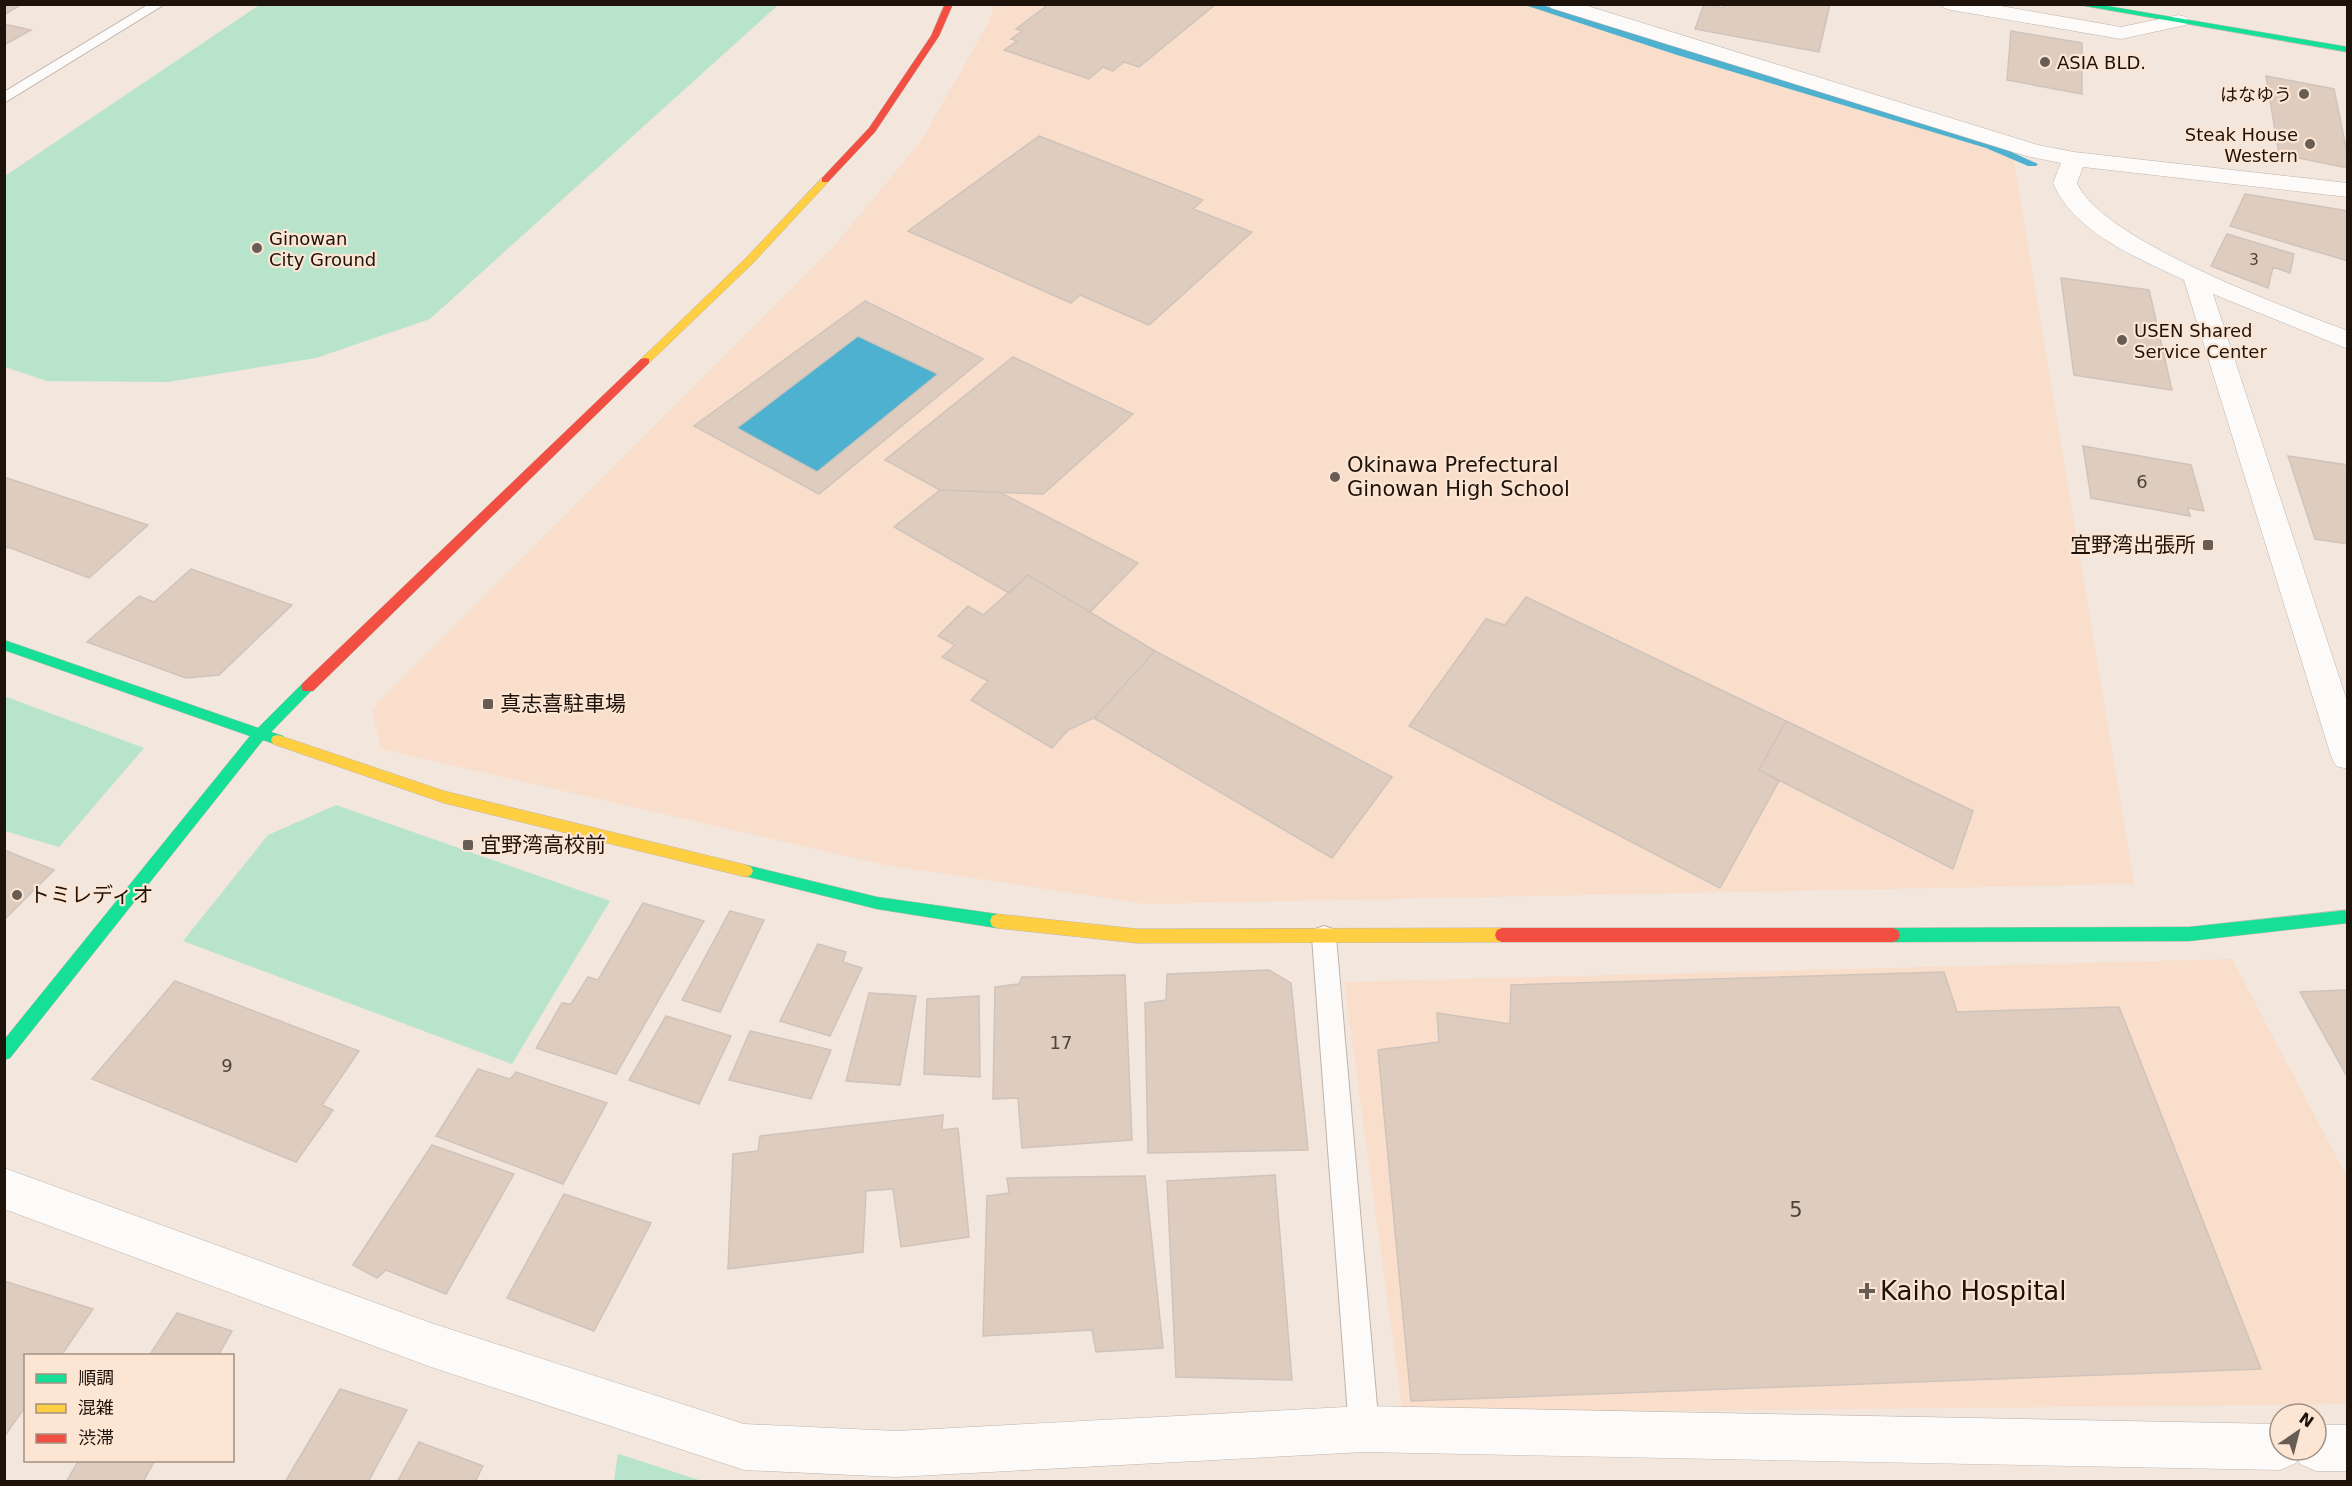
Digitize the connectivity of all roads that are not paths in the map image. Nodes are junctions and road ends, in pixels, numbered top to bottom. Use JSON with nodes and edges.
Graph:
{"nodes":[{"id":1,"x":159,"y":4,"type":"edge"},
{"id":2,"x":949,"y":4,"type":"edge"},
{"id":3,"x":1558,"y":4,"type":"edge"},
{"id":4,"x":1951,"y":4,"type":"edge"},
{"id":5,"x":2078,"y":4,"type":"edge"},
{"id":6,"x":2179,"y":21,"type":"junction"},
{"id":7,"x":2348,"y":50,"type":"edge"},
{"id":8,"x":4,"y":99,"type":"edge"},
{"id":9,"x":2074,"y":159,"type":"junction"},
{"id":10,"x":2348,"y":190,"type":"edge"},
{"id":11,"x":2195,"y":277,"type":"junction"},
{"id":12,"x":2348,"y":341,"type":"edge"},
{"id":13,"x":4,"y":645,"type":"edge"},
{"id":14,"x":259,"y":735,"type":"junction"},
{"id":15,"x":2348,"y":756,"type":"edge"},
{"id":16,"x":2348,"y":916,"type":"edge"},
{"id":17,"x":1324,"y":937,"type":"junction"},
{"id":18,"x":4,"y":1053,"type":"edge"},
{"id":19,"x":4,"y":1188,"type":"edge"},
{"id":20,"x":1364,"y":1429,"type":"junction"},
{"id":21,"x":2268,"y":1447,"type":"edge"},
{"id":22,"x":2328,"y":1448,"type":"edge"},
{"id":23,"x":2348,"y":1448,"type":"edge"}],
"edges":[{"from":1,"to":8,"type":"lane"},
{"from":2,"to":14,"type":"main road"},
{"from":3,"to":9,"type":"street"},
{"from":4,"to":6,"type":"street"},
{"from":5,"to":6,"type":"main road"},
{"from":6,"to":7,"type":"main road"},
{"from":9,"to":10,"type":"street"},
{"from":9,"to":11,"type":"street"},
{"from":11,"to":12,"type":"street"},
{"from":11,"to":15,"type":"street"},
{"from":13,"to":14,"type":"main road"},
{"from":14,"to":17,"type":"main road"},
{"from":14,"to":18,"type":"main road"},
{"from":16,"to":17,"type":"main road"},
{"from":17,"to":20,"type":"lane"},
{"from":19,"to":20,"type":"street"},
{"from":20,"to":21,"type":"street"},
{"from":22,"to":23,"type":"street"}]}
